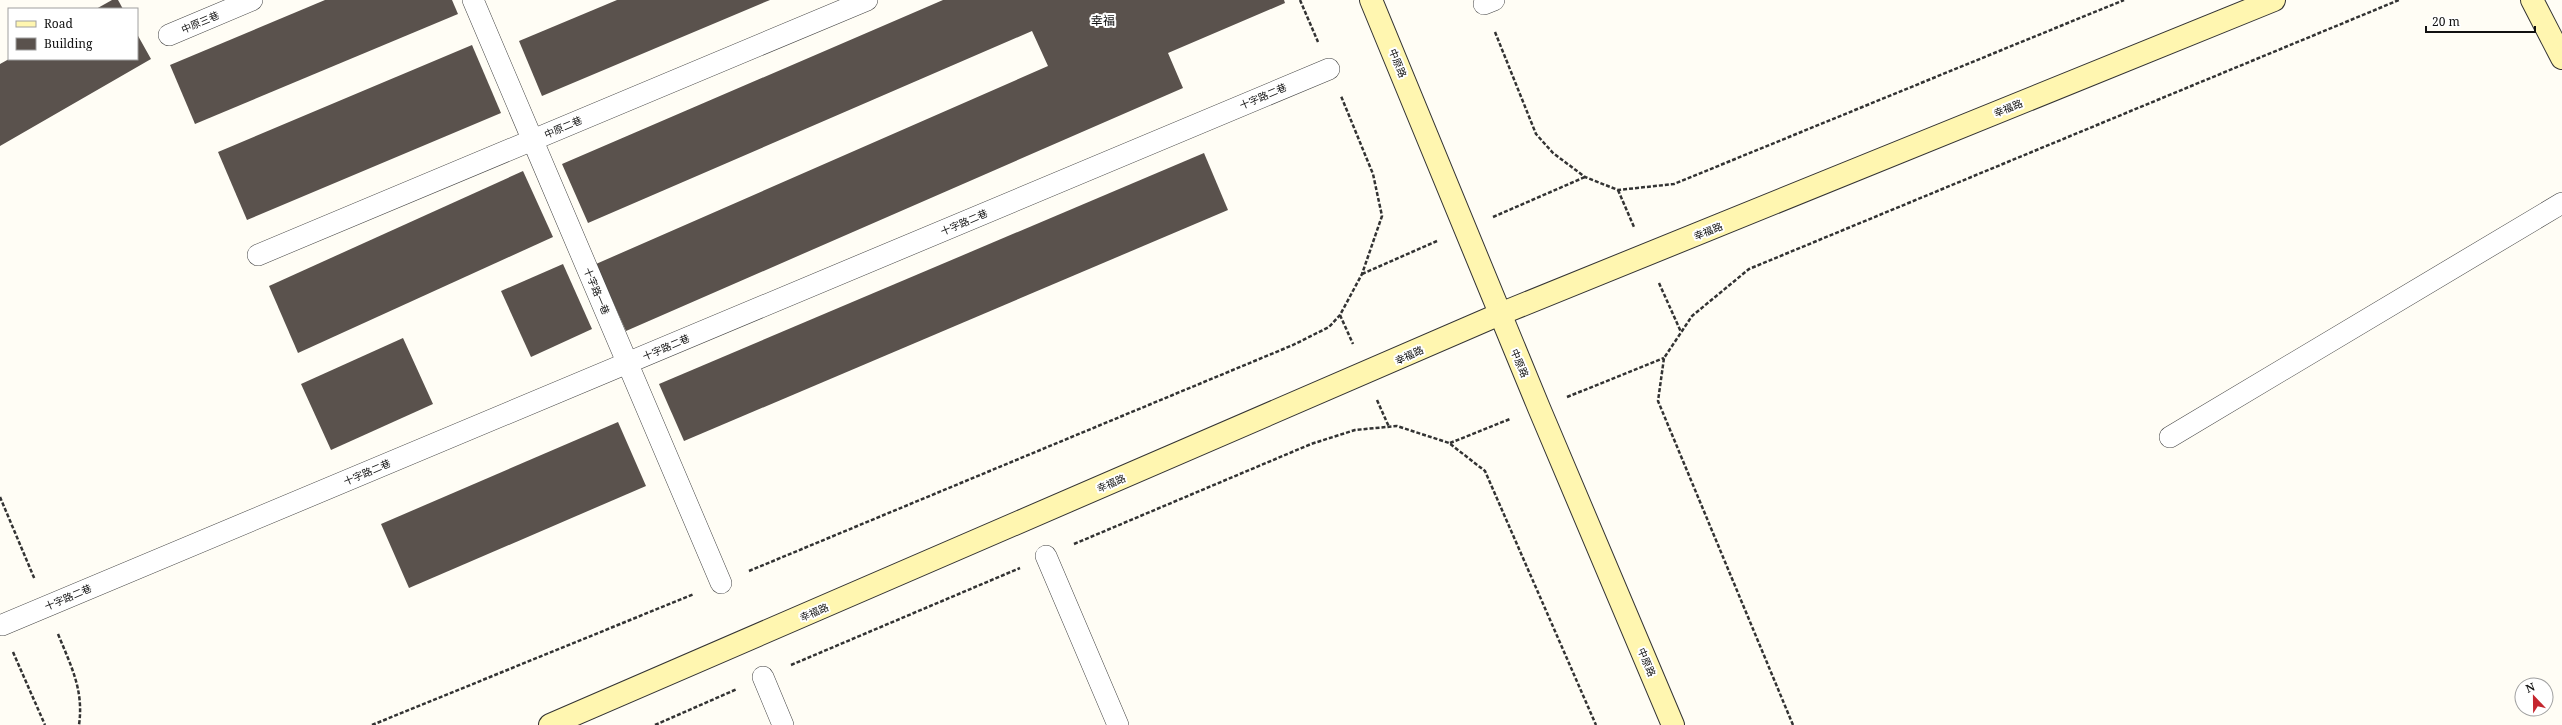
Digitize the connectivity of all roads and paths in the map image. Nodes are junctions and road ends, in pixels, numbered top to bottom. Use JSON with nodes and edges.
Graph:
{"nodes":[{"id":1,"x":252,"y":0,"type":"edge"},
{"id":2,"x":473,"y":0,"type":"edge"},
{"id":3,"x":867,"y":0,"type":"edge"},
{"id":4,"x":1300,"y":0,"type":"edge"},
{"id":5,"x":1372,"y":0,"type":"edge"},
{"id":6,"x":2124,"y":0,"type":"edge"},
{"id":7,"x":2274,"y":0,"type":"edge"},
{"id":8,"x":2399,"y":0,"type":"edge"},
{"id":9,"x":2532,"y":0,"type":"edge"},
{"id":10,"x":1489,"y":2,"type":"edge"},
{"id":11,"x":169,"y":35,"type":"dead end"},
{"id":12,"x":2562,"y":58,"type":"edge"},
{"id":13,"x":1329,"y":69,"type":"junction"},
{"id":14,"x":533,"y":140,"type":"junction"},
{"id":15,"x":2562,"y":203,"type":"edge"},
{"id":16,"x":258,"y":255,"type":"dead end"},
{"id":17,"x":1500,"y":314,"type":"junction"},
{"id":18,"x":628,"y":363,"type":"junction"},
{"id":19,"x":2170,"y":437,"type":"dead end"},
{"id":20,"x":1046,"y":556,"type":"junction"},
{"id":21,"x":721,"y":583,"type":"junction"},
{"id":22,"x":2,"y":625,"type":"joint"},
{"id":23,"x":763,"y":677,"type":"junction"},
{"id":24,"x":45,"y":725,"type":"edge"},
{"id":25,"x":372,"y":725,"type":"edge"},
{"id":26,"x":550,"y":725,"type":"edge"},
{"id":27,"x":655,"y":725,"type":"edge"},
{"id":28,"x":783,"y":725,"type":"edge"},
{"id":29,"x":1118,"y":725,"type":"edge"},
{"id":30,"x":1596,"y":725,"type":"edge"},
{"id":31,"x":1673,"y":725,"type":"edge"},
{"id":32,"x":1793,"y":725,"type":"edge"}],
"edges":[{"from":1,"to":11,"type":"lane","name":"中原三巷"},
{"from":2,"to":14,"type":"lane","name":"十字路一巷"},
{"from":3,"to":14,"type":"lane","name":"中原二巷"},
{"from":4,"to":13,"type":"path"},
{"from":5,"to":17,"type":"street","name":"中原路"},
{"from":6,"to":10,"type":"path"},
{"from":7,"to":17,"type":"street","name":"幸福路"},
{"from":8,"to":32,"type":"path"},
{"from":9,"to":12,"type":"street"},
{"from":13,"to":18,"type":"lane","name":"十字路二巷"},
{"from":13,"to":21,"type":"path"},
{"from":14,"to":16,"type":"lane","name":"中原二巷"},
{"from":14,"to":18,"type":"lane","name":"十字路一巷"},
{"from":15,"to":19,"type":"lane"},
{"from":17,"to":26,"type":"street","name":"幸福路"},
{"from":17,"to":31,"type":"street","name":"中原路"},
{"from":18,"to":21,"type":"lane","name":"十字路一巷"},
{"from":18,"to":22,"type":"lane","name":"十字路二巷"},
{"from":20,"to":23,"type":"path"},
{"from":20,"to":29,"type":"lane"},
{"from":20,"to":30,"type":"path"},
{"from":21,"to":25,"type":"path"},
{"from":22,"to":24,"type":"path"},
{"from":23,"to":27,"type":"path"},
{"from":23,"to":28,"type":"lane"}]}
